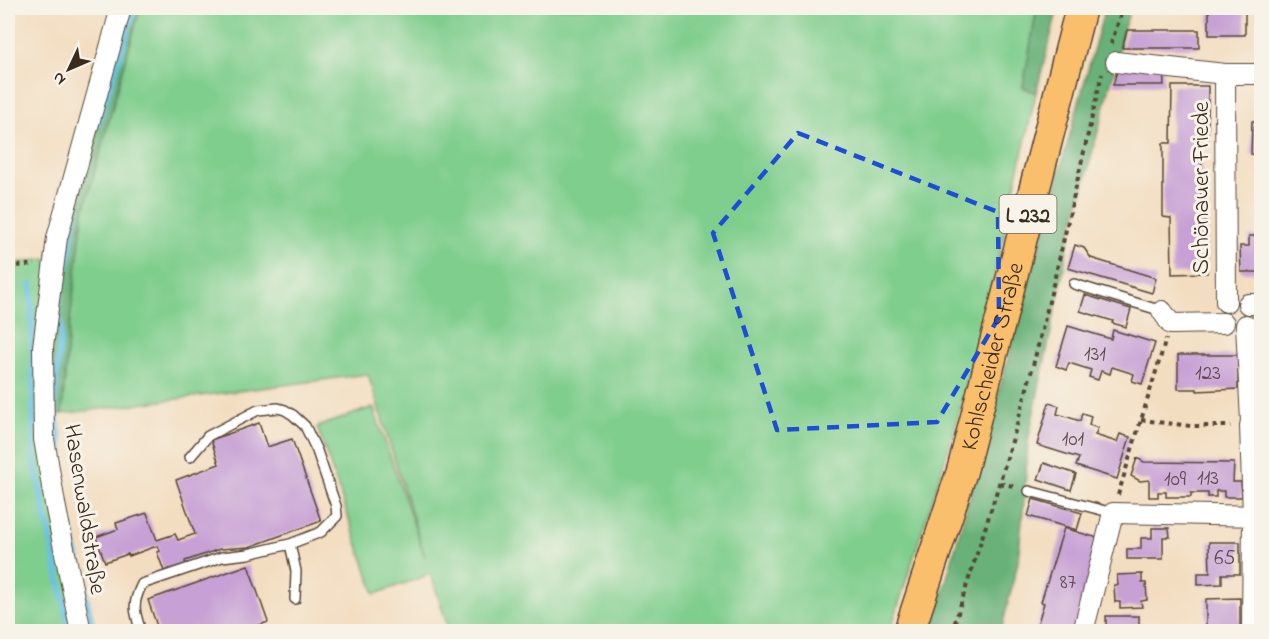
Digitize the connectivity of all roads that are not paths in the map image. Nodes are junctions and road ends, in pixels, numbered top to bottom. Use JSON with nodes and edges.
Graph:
{"nodes":[{"id":1,"x":121,"y":8,"type":"edge"},
{"id":2,"x":1081,"y":8,"type":"edge"},
{"id":3,"x":1109,"y":61,"type":"road end"},
{"id":4,"x":1225,"y":74,"type":"junction"},
{"id":5,"x":1262,"y":74,"type":"edge"},
{"id":6,"x":1074,"y":284,"type":"dead end"},
{"id":7,"x":1226,"y":302,"type":"dead end"},
{"id":8,"x":1166,"y":318,"type":"joint"},
{"id":9,"x":1224,"y":323,"type":"dead end"},
{"id":10,"x":1246,"y":325,"type":"dead end"},
{"id":11,"x":190,"y":457,"type":"dead end"},
{"id":12,"x":1029,"y":491,"type":"dead end"},
{"id":13,"x":1113,"y":513,"type":"junction"},
{"id":14,"x":1257,"y":516,"type":"edge"},
{"id":15,"x":290,"y":544,"type":"junction"},
{"id":16,"x":295,"y":599,"type":"dead end"},
{"id":17,"x":81,"y":632,"type":"edge"},
{"id":18,"x":141,"y":632,"type":"edge"},
{"id":19,"x":909,"y":632,"type":"edge"},
{"id":20,"x":1083,"y":632,"type":"edge"},
{"id":21,"x":1252,"y":632,"type":"edge"}],
"edges":[{"from":1,"to":17,"type":"street","name":"Hasenwaldstraße"},
{"from":2,"to":19,"type":"main road","name":"Kohlscheider Straße","number":"L 232"},
{"from":3,"to":4,"type":"street","name":"Schönauer Friede"},
{"from":4,"to":5,"type":"street","name":"Schönauer Friede"},
{"from":4,"to":7,"type":"street","name":"Schönauer Friede"},
{"from":6,"to":8,"type":"lane"},
{"from":8,"to":9,"type":"street"},
{"from":10,"to":14,"type":"street"},
{"from":11,"to":15,"type":"lane"},
{"from":12,"to":13,"type":"lane"},
{"from":13,"to":14,"type":"street"},
{"from":13,"to":20,"type":"street"},
{"from":14,"to":21,"type":"street"},
{"from":15,"to":16,"type":"lane"},
{"from":15,"to":18,"type":"lane"}]}
